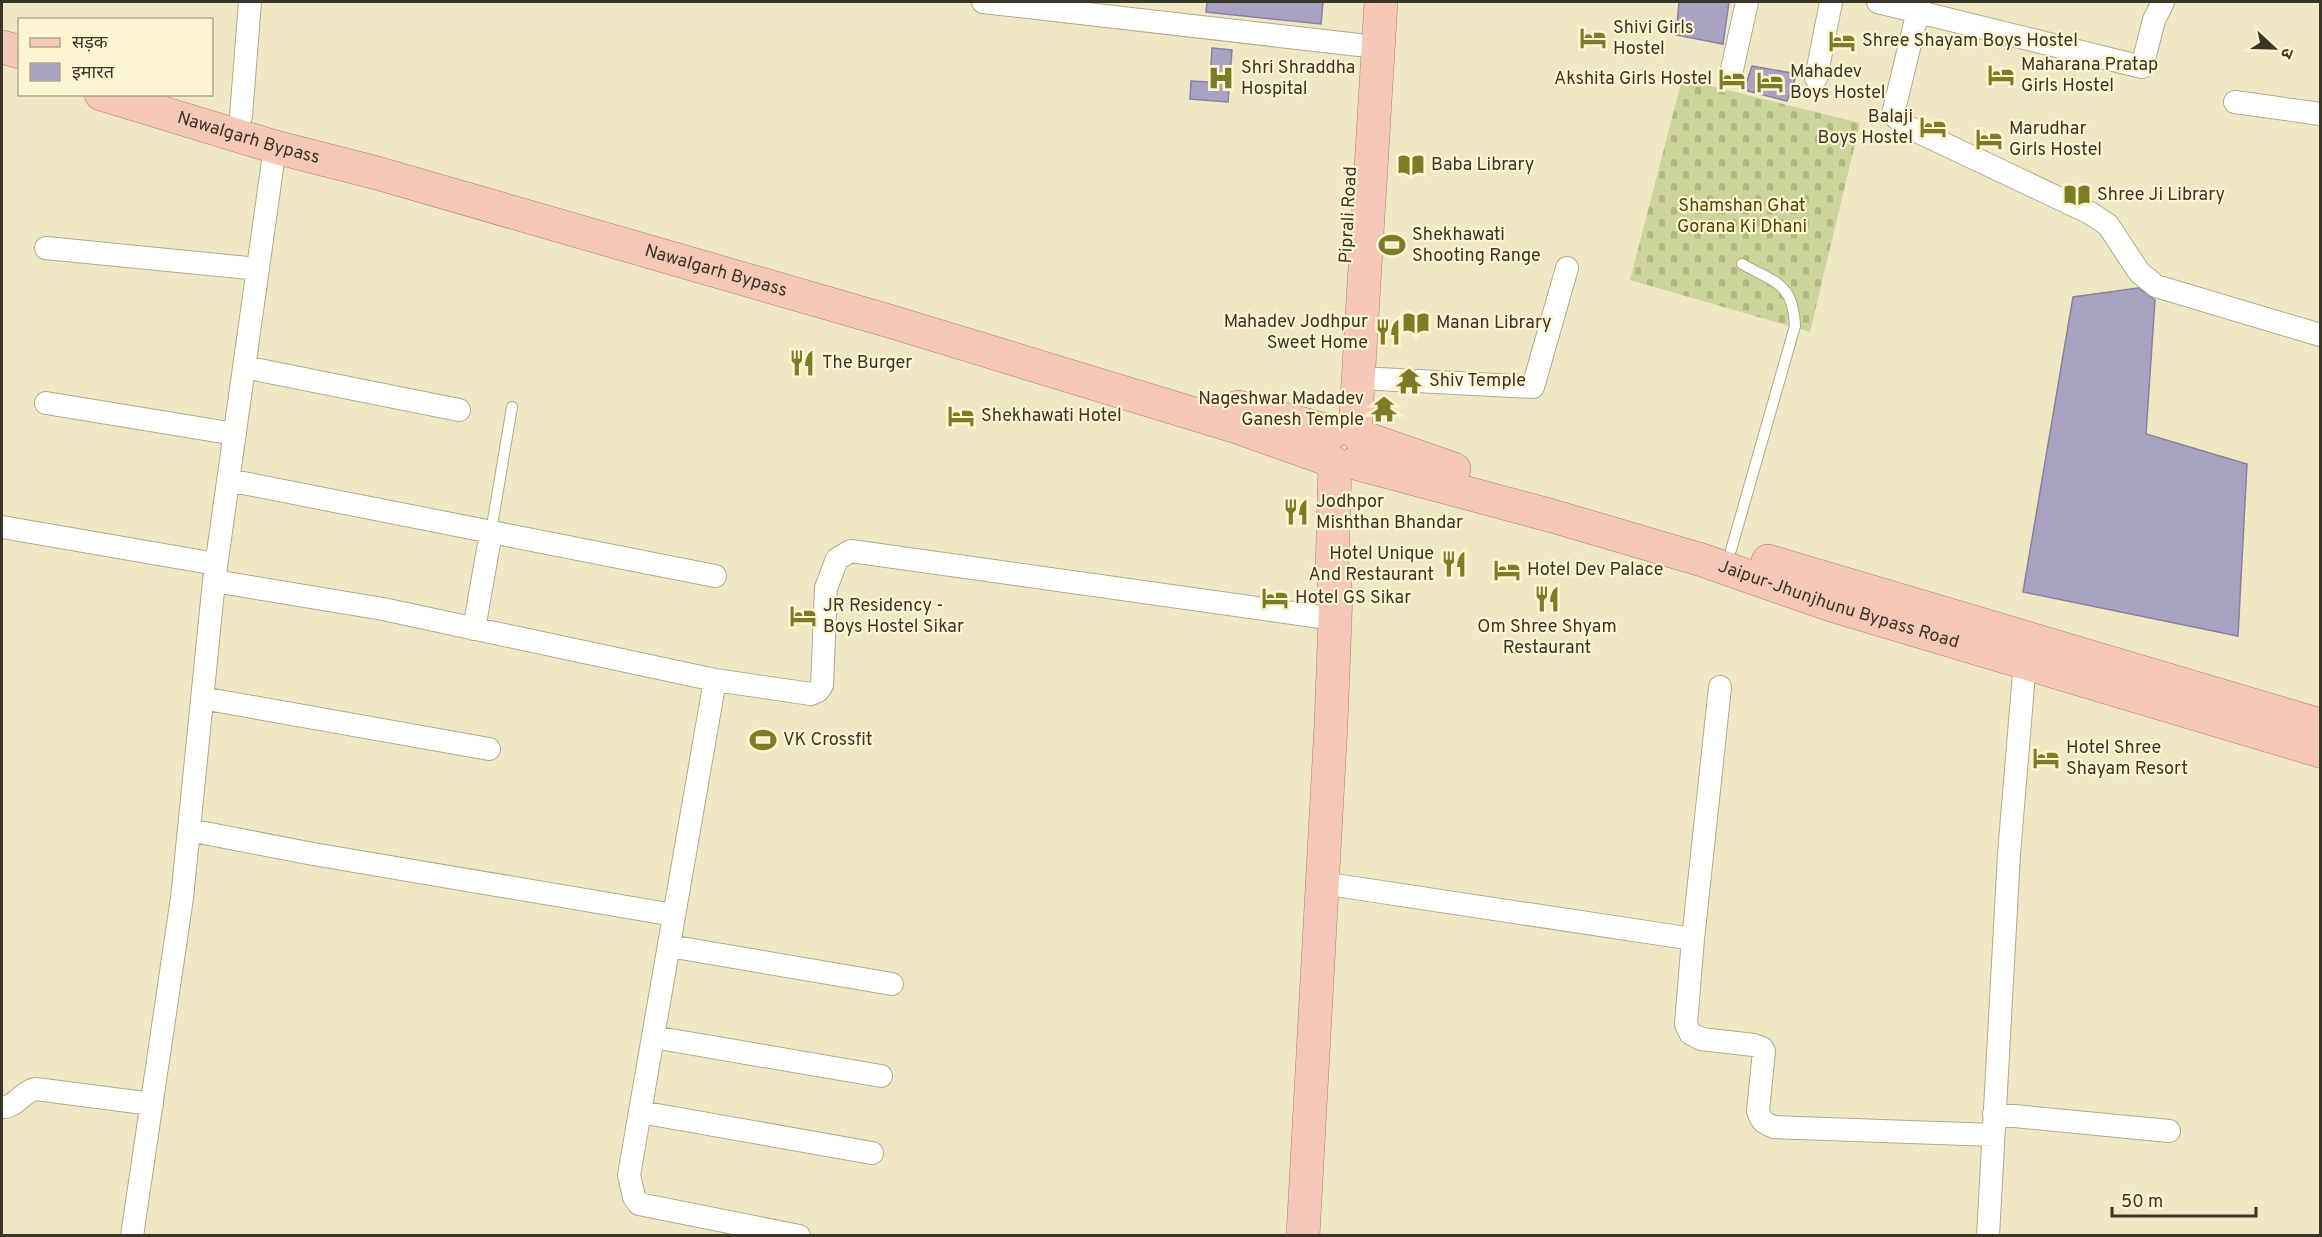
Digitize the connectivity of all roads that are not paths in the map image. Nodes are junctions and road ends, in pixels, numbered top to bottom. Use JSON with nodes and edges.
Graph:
{"nodes":[{"id":1,"x":250,"y":2,"type":"edge"},
{"id":2,"x":984,"y":2,"type":"edge"},
{"id":3,"x":1361,"y":2,"type":"edge"},
{"id":4,"x":1381,"y":2,"type":"edge"},
{"id":5,"x":1748,"y":2,"type":"edge"},
{"id":6,"x":1831,"y":2,"type":"edge"},
{"id":7,"x":1878,"y":2,"type":"edge"},
{"id":8,"x":2163,"y":2,"type":"edge"},
{"id":9,"x":1918,"y":11,"type":"junction"},
{"id":10,"x":1359,"y":45,"type":"junction"},
{"id":11,"x":2,"y":47,"type":"edge"},
{"id":12,"x":18,"y":51,"type":"edge"},
{"id":13,"x":2,"y":67,"type":"edge"},
{"id":14,"x":18,"y":71,"type":"edge"},
{"id":15,"x":1731,"y":74,"type":"dead end"},
{"id":16,"x":1816,"y":78,"type":"dead end"},
{"id":17,"x":107,"y":96,"type":"edge"},
{"id":18,"x":174,"y":96,"type":"edge"},
{"id":19,"x":2235,"y":102,"type":"dead end"},
{"id":20,"x":2320,"y":114,"type":"edge"},
{"id":21,"x":241,"y":116,"type":"junction"},
{"id":22,"x":275,"y":147,"type":"junction"},
{"id":23,"x":46,"y":248,"type":"dead end"},
{"id":24,"x":1742,"y":264,"type":"dead end"},
{"id":25,"x":1567,"y":268,"type":"dead end"},
{"id":26,"x":258,"y":269,"type":"junction"},
{"id":27,"x":2320,"y":335,"type":"edge"},
{"id":28,"x":244,"y":367,"type":"junction"},
{"id":29,"x":1359,"y":378,"type":"junction"},
{"id":30,"x":1181,"y":401,"type":"junction"},
{"id":31,"x":46,"y":403,"type":"dead end"},
{"id":32,"x":512,"y":407,"type":"dead end"},
{"id":33,"x":459,"y":410,"type":"dead end"},
{"id":34,"x":235,"y":434,"type":"junction"},
{"id":35,"x":1344,"y":448,"type":"junction"},
{"id":36,"x":228,"y":480,"type":"junction"},
{"id":37,"x":1551,"y":507,"type":"junction"},
{"id":38,"x":2,"y":527,"type":"edge"},
{"id":39,"x":491,"y":532,"type":"junction"},
{"id":40,"x":1731,"y":550,"type":"junction"},
{"id":41,"x":215,"y":572,"type":"junction"},
{"id":42,"x":715,"y":576,"type":"dead end"},
{"id":43,"x":1336,"y":606,"type":"junction"},
{"id":44,"x":474,"y":629,"type":"junction"},
{"id":45,"x":2025,"y":662,"type":"junction"},
{"id":46,"x":715,"y":681,"type":"junction"},
{"id":47,"x":1720,"y":687,"type":"dead end"},
{"id":48,"x":202,"y":698,"type":"junction"},
{"id":49,"x":2320,"y":725,"type":"edge"},
{"id":50,"x":489,"y":749,"type":"dead end"},
{"id":51,"x":2320,"y":751,"type":"edge"},
{"id":52,"x":189,"y":830,"type":"junction"},
{"id":53,"x":1322,"y":883,"type":"junction"},
{"id":54,"x":674,"y":915,"type":"junction"},
{"id":55,"x":1693,"y":939,"type":"junction"},
{"id":56,"x":669,"y":946,"type":"junction"},
{"id":57,"x":892,"y":984,"type":"dead end"},
{"id":58,"x":653,"y":1038,"type":"junction"},
{"id":59,"x":880,"y":1077,"type":"dead end"},
{"id":60,"x":152,"y":1104,"type":"junction"},
{"id":61,"x":2,"y":1107,"type":"edge"},
{"id":62,"x":640,"y":1112,"type":"junction"},
{"id":63,"x":1993,"y":1125,"type":"junction"},
{"id":64,"x":2169,"y":1131,"type":"dead end"},
{"id":65,"x":872,"y":1153,"type":"dead end"},
{"id":66,"x":132,"y":1236,"type":"edge"},
{"id":67,"x":799,"y":1236,"type":"edge"},
{"id":68,"x":1303,"y":1236,"type":"edge"},
{"id":69,"x":1988,"y":1236,"type":"edge"}],
"edges":[{"from":1,"to":21,"type":"street"},
{"from":2,"to":10,"type":"street"},
{"from":3,"to":10,"type":"main road","name":"Piprali Road"},
{"from":4,"to":29,"type":"main road"},
{"from":5,"to":15,"type":"street"},
{"from":6,"to":16,"type":"street"},
{"from":7,"to":9,"type":"street"},
{"from":8,"to":9,"type":"street"},
{"from":9,"to":27,"type":"street"},
{"from":10,"to":35,"type":"main road","name":"Piprali Road"},
{"from":11,"to":12,"type":"main road"},
{"from":13,"to":14,"type":"main road"},
{"from":17,"to":22,"type":"main road","name":"Nawalgarh Bypass"},
{"from":18,"to":21,"type":"main road","name":"Nawalgarh Bypass"},
{"from":19,"to":20,"type":"street"},
{"from":21,"to":30,"type":"main road","name":"Nawalgarh Bypass"},
{"from":22,"to":26,"type":"street"},
{"from":22,"to":30,"type":"main road","name":"Nawalgarh Bypass"},
{"from":23,"to":26,"type":"street"},
{"from":24,"to":40,"type":"lane"},
{"from":25,"to":29,"type":"street"},
{"from":26,"to":28,"type":"street"},
{"from":28,"to":33,"type":"street"},
{"from":28,"to":34,"type":"street"},
{"from":29,"to":35,"type":"main road"},
{"from":30,"to":35,"type":"main road","name":"Nawalgarh Bypass"},
{"from":31,"to":34,"type":"street"},
{"from":32,"to":39,"type":"lane"},
{"from":34,"to":36,"type":"street"},
{"from":35,"to":37,"type":"main road","name":"Nawalgarh Bypass"},
{"from":35,"to":43,"type":"main road"},
{"from":36,"to":39,"type":"street"},
{"from":36,"to":41,"type":"street"},
{"from":37,"to":40,"type":"main road"},
{"from":37,"to":45,"type":"main road","name":"Jaipur-Jhunjhunu Bypass Road"},
{"from":38,"to":41,"type":"street"},
{"from":39,"to":42,"type":"street"},
{"from":39,"to":44,"type":"street"},
{"from":40,"to":49,"type":"main road"},
{"from":41,"to":44,"type":"street"},
{"from":41,"to":48,"type":"street"},
{"from":43,"to":46,"type":"street"},
{"from":43,"to":53,"type":"main road"},
{"from":44,"to":46,"type":"street"},
{"from":45,"to":51,"type":"main road","name":"Jaipur-Jhunjhunu Bypass Road"},
{"from":45,"to":63,"type":"street"},
{"from":46,"to":54,"type":"street"},
{"from":47,"to":55,"type":"street"},
{"from":48,"to":50,"type":"street"},
{"from":48,"to":52,"type":"street"},
{"from":52,"to":54,"type":"street"},
{"from":52,"to":60,"type":"street"},
{"from":53,"to":55,"type":"street"},
{"from":53,"to":68,"type":"main road"},
{"from":54,"to":56,"type":"street"},
{"from":55,"to":63,"type":"street"},
{"from":56,"to":57,"type":"street"},
{"from":56,"to":58,"type":"street"},
{"from":58,"to":59,"type":"street"},
{"from":58,"to":62,"type":"street"},
{"from":60,"to":61,"type":"street"},
{"from":60,"to":66,"type":"street"},
{"from":62,"to":65,"type":"street"},
{"from":62,"to":67,"type":"street"},
{"from":63,"to":64,"type":"street"},
{"from":63,"to":69,"type":"street"}]}
